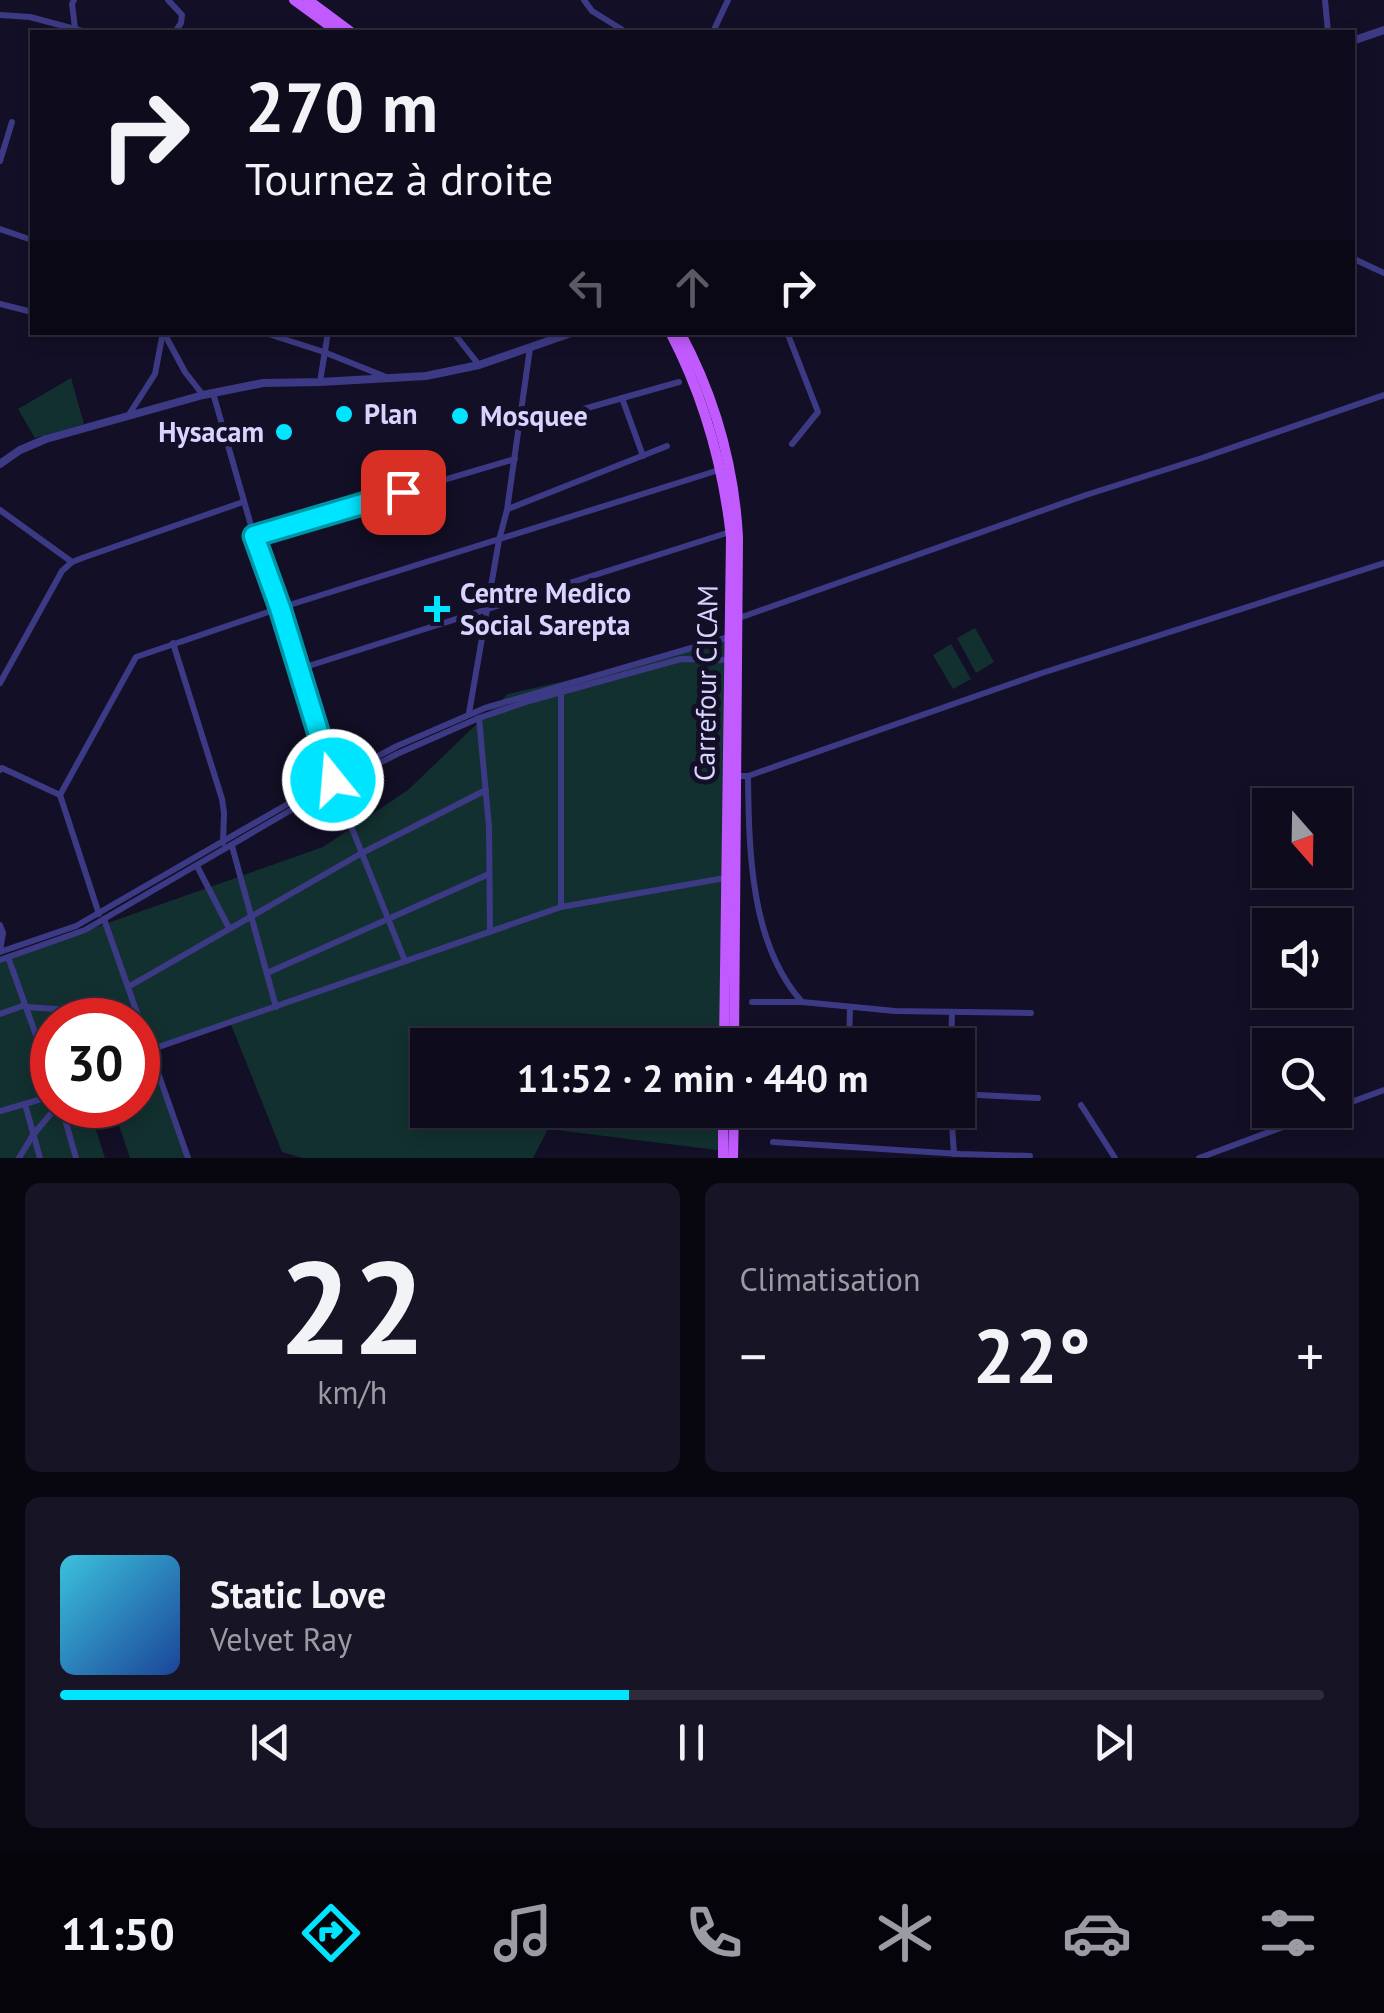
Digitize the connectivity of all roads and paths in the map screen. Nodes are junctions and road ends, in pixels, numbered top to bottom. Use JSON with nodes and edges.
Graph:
{"nodes":[{"id":1,"x":74,"y":0,"type":"edge"},
{"id":2,"x":168,"y":0,"type":"edge"},
{"id":3,"x":294,"y":0,"type":"edge"},
{"id":4,"x":308,"y":0,"type":"edge"},
{"id":5,"x":584,"y":0,"type":"edge"},
{"id":6,"x":728,"y":0,"type":"edge"},
{"id":7,"x":1325,"y":0,"type":"edge"},
{"id":8,"x":0,"y":15,"type":"edge"},
{"id":9,"x":75,"y":28,"type":"junction"},
{"id":10,"x":80,"y":30,"type":"edge"},
{"id":11,"x":176,"y":30,"type":"edge"},
{"id":12,"x":335,"y":30,"type":"edge"},
{"id":13,"x":348,"y":30,"type":"edge"},
{"id":14,"x":623,"y":30,"type":"edge"},
{"id":15,"x":714,"y":30,"type":"edge"},
{"id":16,"x":1328,"y":30,"type":"edge"},
{"id":17,"x":1384,"y":30,"type":"edge"},
{"id":18,"x":1355,"y":40,"type":"edge"},
{"id":19,"x":12,"y":122,"type":"dead end"},
{"id":20,"x":0,"y":161,"type":"edge"},
{"id":21,"x":0,"y":229,"type":"edge"},
{"id":22,"x":30,"y":239,"type":"edge"},
{"id":23,"x":1355,"y":259,"type":"edge"},
{"id":24,"x":1384,"y":273,"type":"edge"},
{"id":25,"x":0,"y":304,"type":"edge"},
{"id":26,"x":30,"y":312,"type":"edge"},
{"id":27,"x":162,"y":335,"type":"edge"},
{"id":28,"x":165,"y":335,"type":"edge"},
{"id":29,"x":271,"y":335,"type":"edge"},
{"id":30,"x":327,"y":335,"type":"edge"},
{"id":31,"x":455,"y":335,"type":"edge"},
{"id":32,"x":566,"y":335,"type":"edge"},
{"id":33,"x":672,"y":335,"type":"edge"},
{"id":34,"x":682,"y":335,"type":"edge"},
{"id":35,"x":789,"y":335,"type":"edge"},
{"id":36,"x":530,"y":348,"type":"junction"},
{"id":37,"x":324,"y":352,"type":"junction"},
{"id":38,"x":479,"y":365,"type":"junction"},
{"id":39,"x":392,"y":379,"type":"junction"},
{"id":40,"x":320,"y":382,"type":"junction"},
{"id":41,"x":679,"y":382,"type":"dead end"},
{"id":42,"x":208,"y":394,"type":"junction"},
{"id":43,"x":1384,"y":395,"type":"edge"},
{"id":44,"x":622,"y":398,"type":"junction"},
{"id":45,"x":127,"y":417,"type":"junction"},
{"id":46,"x":520,"y":427,"type":"junction"},
{"id":47,"x":792,"y":444,"type":"dead end"},
{"id":48,"x":667,"y":446,"type":"dead end"},
{"id":49,"x":642,"y":456,"type":"junction"},
{"id":50,"x":515,"y":459,"type":"junction"},
{"id":51,"x":0,"y":464,"type":"edge"},
{"id":52,"x":720,"y":470,"type":"junction"},
{"id":53,"x":244,"y":502,"type":"junction"},
{"id":54,"x":0,"y":510,"type":"edge"},
{"id":55,"x":507,"y":510,"type":"junction"},
{"id":56,"x":730,"y":532,"type":"junction"},
{"id":57,"x":254,"y":536,"type":"junction"},
{"id":58,"x":499,"y":540,"type":"junction"},
{"id":59,"x":72,"y":562,"type":"junction"},
{"id":60,"x":1384,"y":563,"type":"edge"},
{"id":61,"x":280,"y":608,"type":"junction"},
{"id":62,"x":488,"y":608,"type":"junction"},
{"id":63,"x":737,"y":618,"type":"junction"},
{"id":64,"x":729,"y":637,"type":"junction"},
{"id":65,"x":173,"y":643,"type":"junction"},
{"id":66,"x":729,"y":660,"type":"junction"},
{"id":67,"x":300,"y":669,"type":"junction"},
{"id":68,"x":0,"y":682,"type":"edge"},
{"id":69,"x":561,"y":692,"type":"junction"},
{"id":70,"x":469,"y":714,"type":"junction"},
{"id":71,"x":480,"y":718,"type":"junction"},
{"id":72,"x":1,"y":768,"type":"edge"},
{"id":73,"x":742,"y":776,"type":"junction"},
{"id":74,"x":334,"y":783,"type":"junction"},
{"id":75,"x":486,"y":790,"type":"junction"},
{"id":76,"x":60,"y":795,"type":"junction"},
{"id":77,"x":228,"y":844,"type":"junction"},
{"id":78,"x":362,"y":853,"type":"junction"},
{"id":79,"x":197,"y":866,"type":"junction"},
{"id":80,"x":490,"y":874,"type":"junction"},
{"id":81,"x":725,"y":878,"type":"junction"},
{"id":82,"x":561,"y":907,"type":"junction"},
{"id":83,"x":250,"y":916,"type":"junction"},
{"id":84,"x":101,"y":917,"type":"junction"},
{"id":85,"x":388,"y":918,"type":"junction"},
{"id":86,"x":229,"y":928,"type":"junction"},
{"id":87,"x":1,"y":929,"type":"edge"},
{"id":88,"x":490,"y":932,"type":"junction"},
{"id":89,"x":20,"y":946,"type":"junction"},
{"id":90,"x":2,"y":955,"type":"edge"},
{"id":91,"x":405,"y":962,"type":"junction"},
{"id":92,"x":267,"y":973,"type":"junction"},
{"id":93,"x":128,"y":987,"type":"junction"},
{"id":94,"x":131,"y":998,"type":"edge"},
{"id":95,"x":752,"y":1002,"type":"dead end"},
{"id":96,"x":802,"y":1002,"type":"junction"},
{"id":97,"x":26,"y":1006,"type":"junction"},
{"id":98,"x":30,"y":1006,"type":"edge"},
{"id":99,"x":276,"y":1007,"type":"junction"},
{"id":100,"x":850,"y":1007,"type":"junction"},
{"id":101,"x":952,"y":1012,"type":"junction"},
{"id":102,"x":0,"y":1014,"type":"edge"},
{"id":103,"x":1031,"y":1014,"type":"dead end"},
{"id":104,"x":30,"y":1017,"type":"edge"},
{"id":105,"x":724,"y":1028,"type":"edge"},
{"id":106,"x":734,"y":1028,"type":"edge"},
{"id":107,"x":850,"y":1028,"type":"edge"},
{"id":108,"x":952,"y":1028,"type":"edge"},
{"id":109,"x":160,"y":1047,"type":"edge"},
{"id":110,"x":160,"y":1078,"type":"edge"},
{"id":111,"x":1384,"y":1090,"type":"edge"},
{"id":112,"x":975,"y":1095,"type":"edge"},
{"id":113,"x":1038,"y":1098,"type":"dead end"},
{"id":114,"x":1352,"y":1102,"type":"edge"},
{"id":115,"x":30,"y":1103,"type":"edge"},
{"id":116,"x":25,"y":1104,"type":"junction"},
{"id":117,"x":1081,"y":1104,"type":"dead end"},
{"id":118,"x":0,"y":1111,"type":"edge"},
{"id":119,"x":39,"y":1128,"type":"edge"},
{"id":120,"x":66,"y":1128,"type":"edge"},
{"id":121,"x":723,"y":1128,"type":"edge"},
{"id":122,"x":734,"y":1128,"type":"edge"},
{"id":123,"x":952,"y":1128,"type":"edge"},
{"id":124,"x":1280,"y":1128,"type":"edge"},
{"id":125,"x":33,"y":1135,"type":"junction"},
{"id":126,"x":773,"y":1142,"type":"dead end"},
{"id":127,"x":954,"y":1154,"type":"junction"},
{"id":128,"x":1030,"y":1156,"type":"edge"},
{"id":129,"x":19,"y":1158,"type":"edge"},
{"id":130,"x":40,"y":1158,"type":"edge"},
{"id":131,"x":76,"y":1158,"type":"edge"},
{"id":132,"x":188,"y":1158,"type":"edge"},
{"id":133,"x":722,"y":1158,"type":"edge"},
{"id":134,"x":733,"y":1158,"type":"edge"},
{"id":135,"x":1115,"y":1158,"type":"edge"},
{"id":136,"x":1199,"y":1158,"type":"edge"}],
"edges":[{"from":1,"to":9,"type":"street"},
{"from":2,"to":11,"type":"street"},
{"from":3,"to":12,"type":"main road"},
{"from":4,"to":13,"type":"main road"},
{"from":5,"to":14,"type":"street"},
{"from":6,"to":15,"type":"street"},
{"from":7,"to":16,"type":"street"},
{"from":8,"to":9,"type":"street"},
{"from":9,"to":10,"type":"street"},
{"from":17,"to":18,"type":"street"},
{"from":19,"to":20,"type":"street"},
{"from":21,"to":22,"type":"street"},
{"from":23,"to":24,"type":"street"},
{"from":25,"to":26,"type":"street"},
{"from":27,"to":45,"type":"street"},
{"from":28,"to":42,"type":"street"},
{"from":29,"to":37,"type":"street"},
{"from":30,"to":37,"type":"street"},
{"from":31,"to":38,"type":"street"},
{"from":32,"to":36,"type":"street"},
{"from":33,"to":52,"type":"main road","name":"Carrefour CICAM"},
{"from":34,"to":63,"type":"main road"},
{"from":35,"to":47,"type":"street"},
{"from":36,"to":38,"type":"street"},
{"from":36,"to":46,"type":"street"},
{"from":37,"to":39,"type":"street"},
{"from":37,"to":40,"type":"street"},
{"from":38,"to":39,"type":"street"},
{"from":39,"to":40,"type":"street"},
{"from":40,"to":42,"type":"street"},
{"from":41,"to":44,"type":"street"},
{"from":42,"to":45,"type":"street"},
{"from":42,"to":53,"type":"street"},
{"from":43,"to":63,"type":"street"},
{"from":44,"to":46,"type":"street"},
{"from":44,"to":49,"type":"street"},
{"from":45,"to":51,"type":"street"},
{"from":46,"to":50,"type":"street"},
{"from":48,"to":49,"type":"street"},
{"from":49,"to":55,"type":"street"},
{"from":50,"to":55,"type":"street"},
{"from":50,"to":57,"type":"street"},
{"from":52,"to":56,"type":"main road","name":"Carrefour CICAM"},
{"from":52,"to":58,"type":"street"},
{"from":53,"to":57,"type":"street"},
{"from":53,"to":59,"type":"street"},
{"from":54,"to":59,"type":"street"},
{"from":55,"to":58,"type":"street"},
{"from":56,"to":62,"type":"street"},
{"from":56,"to":64,"type":"main road","name":"Carrefour CICAM"},
{"from":57,"to":61,"type":"street"},
{"from":58,"to":61,"type":"street"},
{"from":58,"to":62,"type":"street"},
{"from":59,"to":68,"type":"street"},
{"from":60,"to":73,"type":"street"},
{"from":61,"to":65,"type":"street"},
{"from":61,"to":67,"type":"street"},
{"from":62,"to":67,"type":"street"},
{"from":62,"to":70,"type":"street"},
{"from":63,"to":73,"type":"main road"},
{"from":64,"to":66,"type":"main road","name":"Carrefour CICAM"},
{"from":64,"to":70,"type":"street"},
{"from":65,"to":76,"type":"street"},
{"from":65,"to":77,"type":"street"},
{"from":66,"to":69,"type":"street"},
{"from":66,"to":81,"type":"main road","name":"Carrefour CICAM"},
{"from":67,"to":74,"type":"street"},
{"from":69,"to":71,"type":"street"},
{"from":69,"to":82,"type":"street"},
{"from":70,"to":74,"type":"street"},
{"from":71,"to":74,"type":"street"},
{"from":71,"to":75,"type":"street"},
{"from":72,"to":76,"type":"street"},
{"from":73,"to":96,"type":"street"},
{"from":73,"to":106,"type":"main road"},
{"from":74,"to":77,"type":"street"},
{"from":74,"to":78,"type":"street"},
{"from":75,"to":78,"type":"street"},
{"from":75,"to":80,"type":"street"},
{"from":76,"to":84,"type":"street"},
{"from":77,"to":79,"type":"street"},
{"from":77,"to":83,"type":"street"},
{"from":77,"to":84,"type":"street"},
{"from":78,"to":83,"type":"street"},
{"from":78,"to":85,"type":"street"},
{"from":79,"to":84,"type":"street"},
{"from":79,"to":86,"type":"street"},
{"from":80,"to":85,"type":"street"},
{"from":80,"to":88,"type":"street"},
{"from":81,"to":82,"type":"street"},
{"from":81,"to":105,"type":"main road","name":"Carrefour CICAM"},
{"from":82,"to":88,"type":"street"},
{"from":83,"to":86,"type":"street"},
{"from":83,"to":92,"type":"street"},
{"from":84,"to":89,"type":"street"},
{"from":84,"to":90,"type":"street"},
{"from":84,"to":93,"type":"street"},
{"from":85,"to":91,"type":"street"},
{"from":85,"to":92,"type":"street"},
{"from":86,"to":93,"type":"street"},
{"from":87,"to":89,"type":"street"},
{"from":87,"to":90,"type":"street"},
{"from":88,"to":91,"type":"street"},
{"from":89,"to":90,"type":"street"},
{"from":90,"to":97,"type":"street"},
{"from":91,"to":99,"type":"street"},
{"from":92,"to":99,"type":"street"},
{"from":93,"to":94,"type":"street"},
{"from":95,"to":96,"type":"street"},
{"from":96,"to":100,"type":"street"},
{"from":97,"to":98,"type":"street"},
{"from":97,"to":102,"type":"street"},
{"from":97,"to":104,"type":"street"},
{"from":99,"to":109,"type":"street"},
{"from":100,"to":101,"type":"street"},
{"from":100,"to":107,"type":"street"},
{"from":101,"to":103,"type":"street"},
{"from":101,"to":108,"type":"street"},
{"from":110,"to":132,"type":"street"},
{"from":111,"to":114,"type":"street"},
{"from":112,"to":113,"type":"street"},
{"from":115,"to":116,"type":"street"},
{"from":116,"to":118,"type":"street"},
{"from":116,"to":125,"type":"street"},
{"from":117,"to":135,"type":"street"},
{"from":119,"to":125,"type":"street"},
{"from":120,"to":131,"type":"street"},
{"from":121,"to":133,"type":"main road"},
{"from":122,"to":134,"type":"main road"},
{"from":123,"to":127,"type":"street"},
{"from":124,"to":136,"type":"street"},
{"from":125,"to":129,"type":"street"},
{"from":125,"to":130,"type":"street"},
{"from":126,"to":127,"type":"street"},
{"from":127,"to":128,"type":"street"}]}
